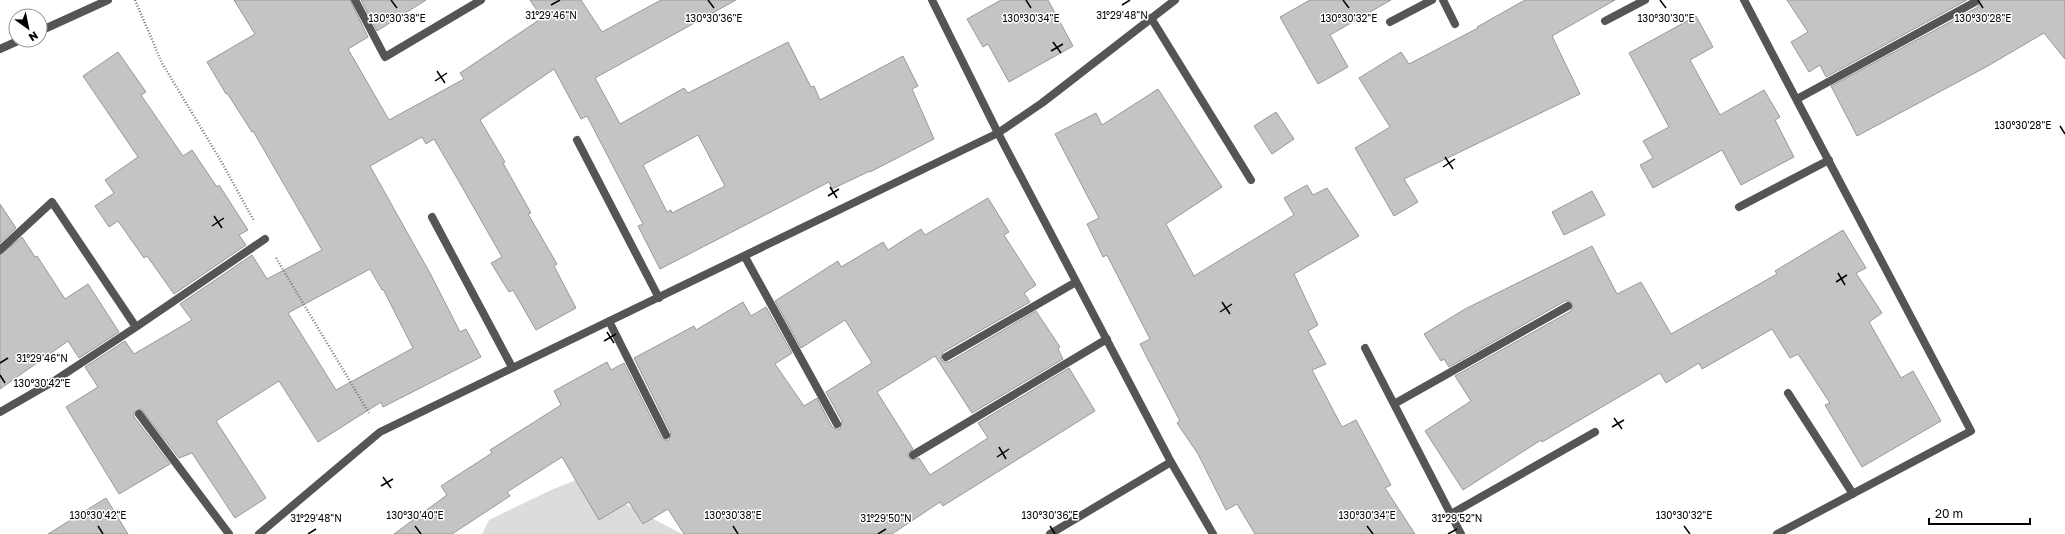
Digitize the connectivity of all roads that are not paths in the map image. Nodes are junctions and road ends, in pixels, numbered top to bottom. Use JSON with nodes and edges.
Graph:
{"nodes":[{"id":1,"x":108,"y":0,"type":"edge"},
{"id":2,"x":355,"y":0,"type":"edge"},
{"id":3,"x":481,"y":0,"type":"edge"},
{"id":4,"x":932,"y":0,"type":"edge"},
{"id":5,"x":1175,"y":0,"type":"edge"},
{"id":6,"x":1432,"y":0,"type":"edge"},
{"id":7,"x":1443,"y":0,"type":"edge"},
{"id":8,"x":1645,"y":0,"type":"edge"},
{"id":9,"x":1744,"y":0,"type":"edge"},
{"id":10,"x":1975,"y":2,"type":"dead end"},
{"id":11,"x":1151,"y":18,"type":"junction"},
{"id":12,"x":1605,"y":21,"type":"dead end"},
{"id":13,"x":1390,"y":22,"type":"dead end"},
{"id":14,"x":1455,"y":24,"type":"dead end"},
{"id":15,"x":48,"y":27,"type":"edge"},
{"id":16,"x":1797,"y":99,"type":"junction"},
{"id":17,"x":998,"y":133,"type":"junction"},
{"id":18,"x":578,"y":140,"type":"dead end"},
{"id":19,"x":1829,"y":160,"type":"junction"},
{"id":20,"x":1251,"y":180,"type":"dead end"},
{"id":21,"x":1739,"y":207,"type":"dead end"},
{"id":22,"x":432,"y":217,"type":"dead end"},
{"id":23,"x":264,"y":239,"type":"dead end"},
{"id":24,"x":0,"y":250,"type":"edge"},
{"id":25,"x":745,"y":257,"type":"junction"},
{"id":26,"x":1076,"y":282,"type":"junction"},
{"id":27,"x":658,"y":298,"type":"junction"},
{"id":28,"x":1568,"y":306,"type":"dead end"},
{"id":29,"x":609,"y":321,"type":"junction"},
{"id":30,"x":136,"y":327,"type":"junction"},
{"id":31,"x":1106,"y":339,"type":"junction"},
{"id":32,"x":1365,"y":348,"type":"dead end"},
{"id":33,"x":946,"y":356,"type":"dead end"},
{"id":34,"x":512,"y":367,"type":"junction"},
{"id":35,"x":1788,"y":393,"type":"dead end"},
{"id":36,"x":1394,"y":404,"type":"junction"},
{"id":37,"x":0,"y":412,"type":"edge"},
{"id":38,"x":139,"y":414,"type":"dead end"},
{"id":39,"x":837,"y":424,"type":"dead end"},
{"id":40,"x":1595,"y":432,"type":"dead end"},
{"id":41,"x":666,"y":435,"type":"dead end"},
{"id":42,"x":913,"y":454,"type":"dead end"},
{"id":43,"x":1171,"y":462,"type":"junction"},
{"id":44,"x":1853,"y":494,"type":"junction"},
{"id":45,"x":1451,"y":514,"type":"junction"},
{"id":46,"x":262,"y":533,"type":"edge"},
{"id":47,"x":229,"y":534,"type":"edge"},
{"id":48,"x":1050,"y":534,"type":"edge"},
{"id":49,"x":1213,"y":534,"type":"edge"},
{"id":50,"x":1461,"y":534,"type":"edge"},
{"id":51,"x":1777,"y":534,"type":"edge"}],
"edges":[{"from":1,"to":15,"type":"street"},
{"from":2,"to":3,"type":"street"},
{"from":4,"to":17,"type":"street"},
{"from":5,"to":11,"type":"street"},
{"from":6,"to":13,"type":"street"},
{"from":7,"to":14,"type":"street"},
{"from":8,"to":12,"type":"street"},
{"from":9,"to":16,"type":"street"},
{"from":10,"to":16,"type":"street"},
{"from":11,"to":17,"type":"street"},
{"from":11,"to":20,"type":"street"},
{"from":16,"to":19,"type":"street"},
{"from":17,"to":25,"type":"street"},
{"from":17,"to":26,"type":"street"},
{"from":18,"to":27,"type":"street"},
{"from":19,"to":21,"type":"street"},
{"from":19,"to":44,"type":"street"},
{"from":22,"to":34,"type":"street"},
{"from":23,"to":30,"type":"street"},
{"from":24,"to":30,"type":"street"},
{"from":25,"to":27,"type":"street"},
{"from":25,"to":39,"type":"street"},
{"from":26,"to":31,"type":"street"},
{"from":26,"to":33,"type":"street"},
{"from":27,"to":29,"type":"street"},
{"from":28,"to":36,"type":"street"},
{"from":29,"to":34,"type":"street"},
{"from":29,"to":41,"type":"street"},
{"from":30,"to":37,"type":"street"},
{"from":31,"to":42,"type":"street"},
{"from":31,"to":43,"type":"street"},
{"from":32,"to":36,"type":"street"},
{"from":34,"to":46,"type":"street"},
{"from":35,"to":44,"type":"street"},
{"from":36,"to":45,"type":"street"},
{"from":38,"to":47,"type":"street"},
{"from":40,"to":45,"type":"street"},
{"from":43,"to":48,"type":"street"},
{"from":43,"to":49,"type":"street"},
{"from":44,"to":51,"type":"street"},
{"from":45,"to":50,"type":"street"}]}
